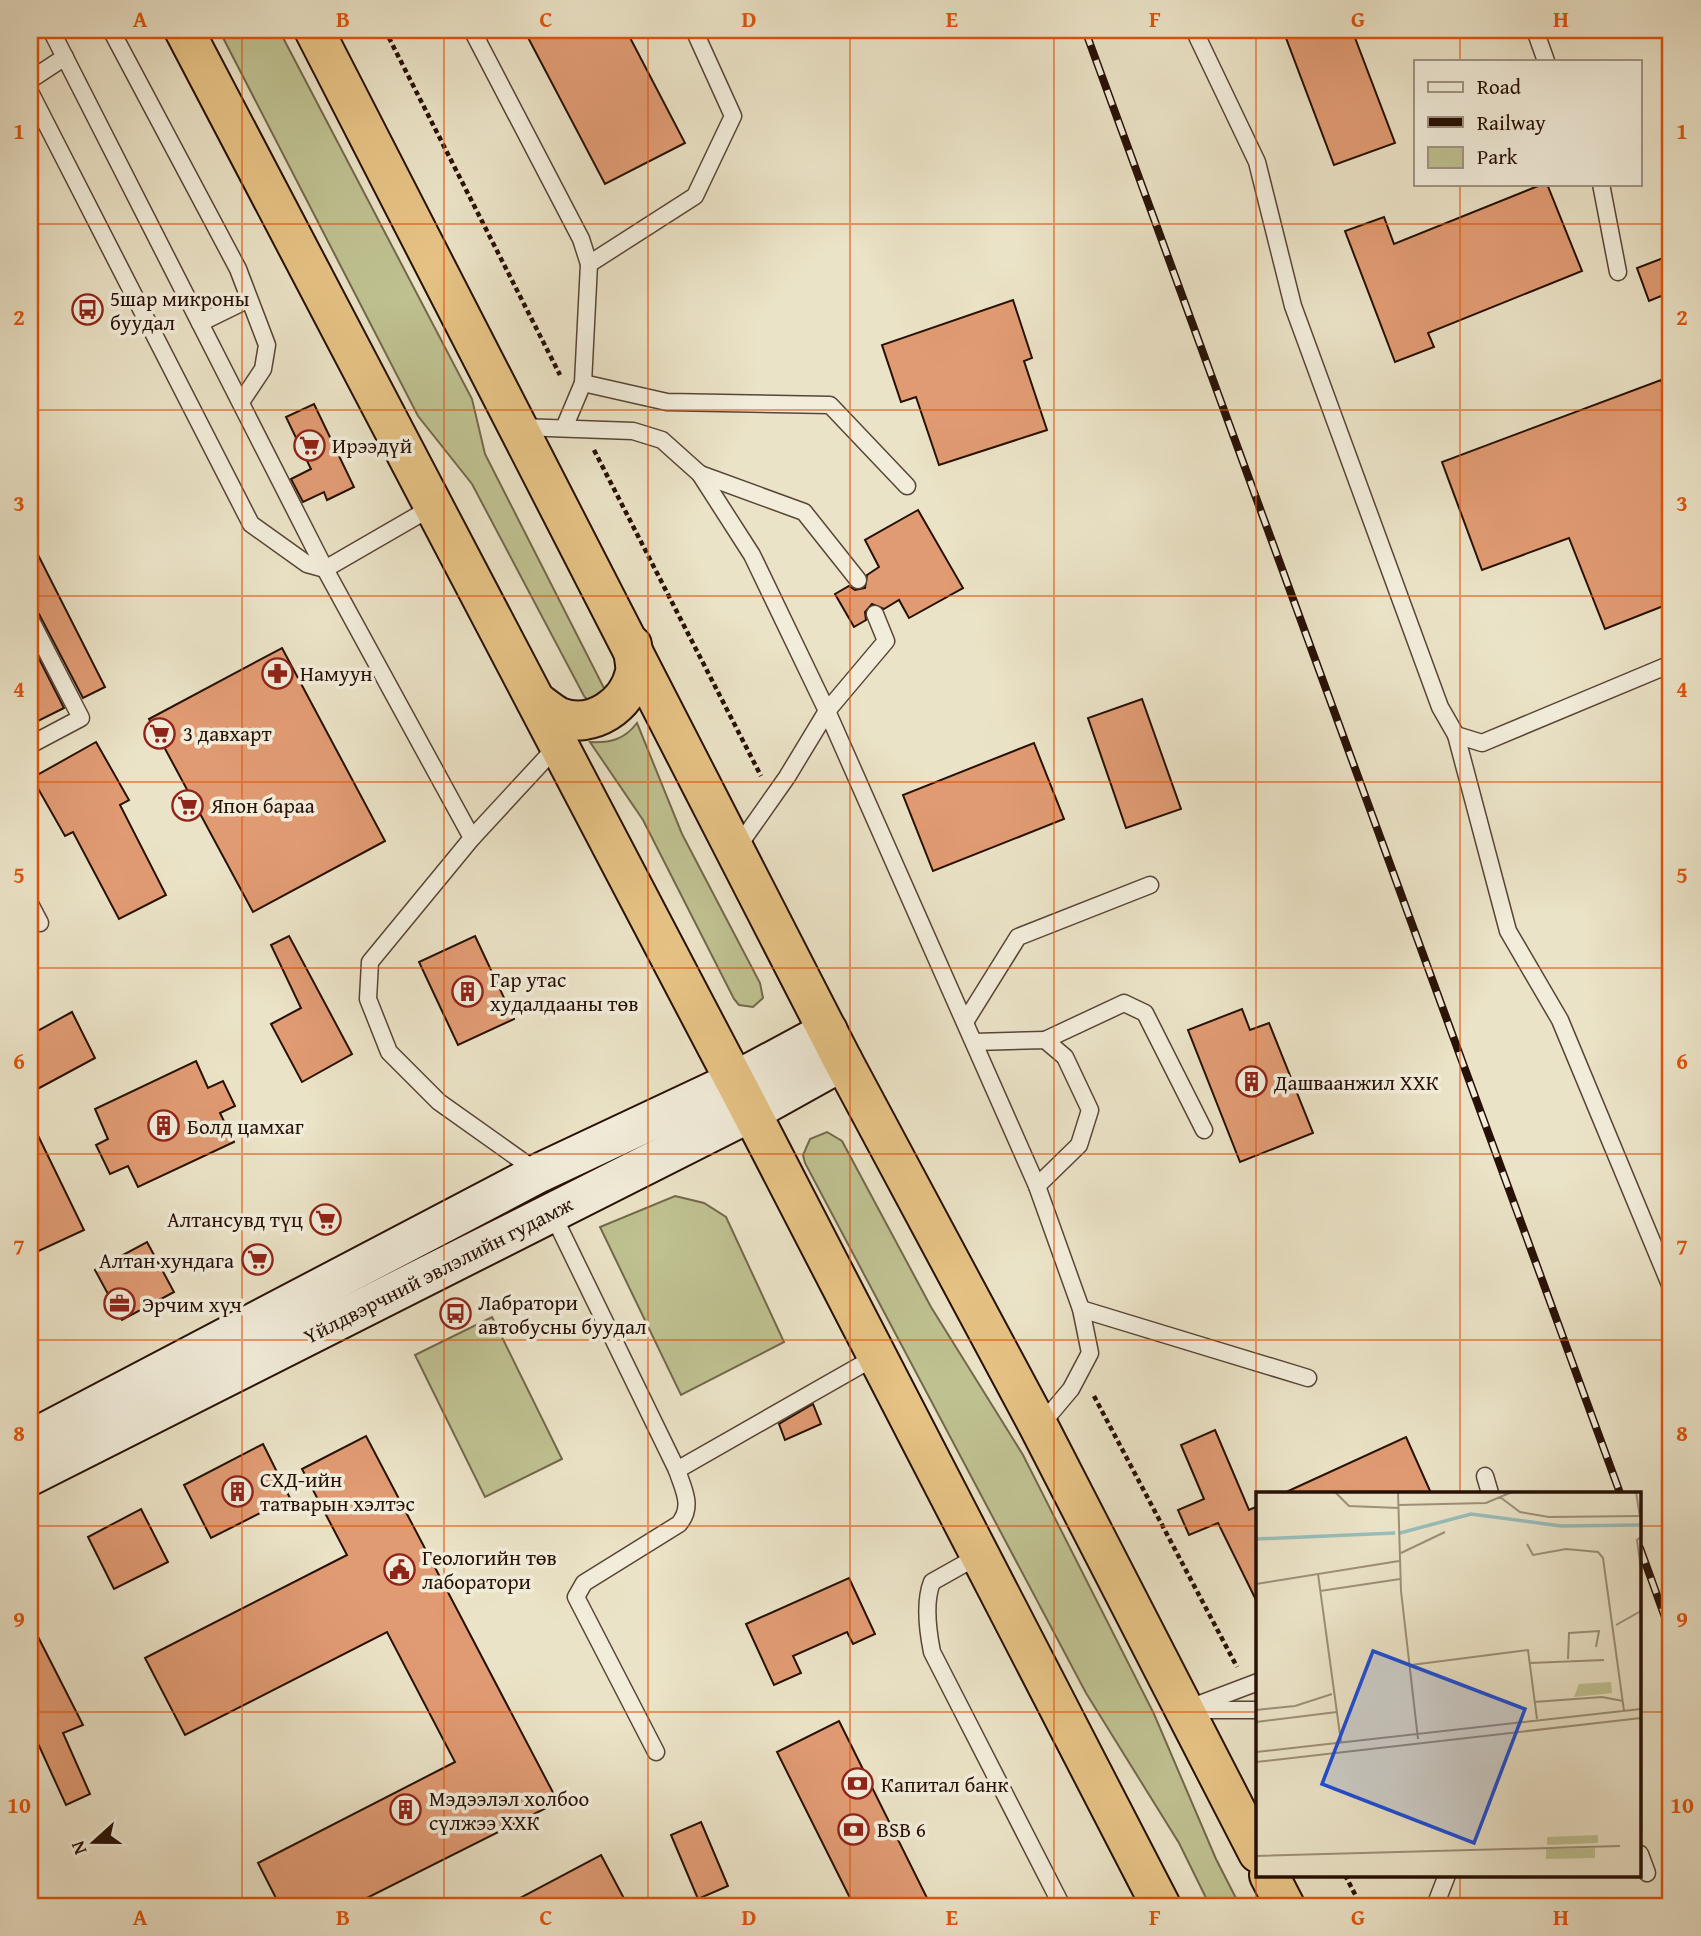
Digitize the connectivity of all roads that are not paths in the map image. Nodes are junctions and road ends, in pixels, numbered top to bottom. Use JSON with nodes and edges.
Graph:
{"nodes":[{"id":1,"x":51,"y":30,"type":"edge"},
{"id":2,"x":111,"y":30,"type":"edge"},
{"id":3,"x":184,"y":30,"type":"edge"},
{"id":4,"x":314,"y":30,"type":"edge"},
{"id":5,"x":472,"y":30,"type":"edge"},
{"id":6,"x":694,"y":30,"type":"edge"},
{"id":7,"x":1194,"y":30,"type":"edge"},
{"id":8,"x":1535,"y":30,"type":"edge"},
{"id":9,"x":65,"y":57,"type":"junction"},
{"id":10,"x":1546,"y":60,"type":"edge"},
{"id":11,"x":30,"y":80,"type":"edge"},
{"id":12,"x":30,"y":92,"type":"edge"},
{"id":13,"x":1601,"y":186,"type":"edge"},
{"id":14,"x":589,"y":264,"type":"junction"},
{"id":15,"x":1618,"y":272,"type":"dead end"},
{"id":16,"x":250,"y":299,"type":"junction"},
{"id":17,"x":200,"y":323,"type":"junction"},
{"id":18,"x":583,"y":383,"type":"junction"},
{"id":19,"x":241,"y":402,"type":"junction"},
{"id":20,"x":520,"y":427,"type":"junction"},
{"id":21,"x":564,"y":428,"type":"junction"},
{"id":22,"x":700,"y":474,"type":"junction"},
{"id":23,"x":907,"y":486,"type":"dead end"},
{"id":24,"x":433,"y":506,"type":"junction"},
{"id":25,"x":325,"y":569,"type":"junction"},
{"id":26,"x":858,"y":580,"type":"dead end"},
{"id":27,"x":875,"y":614,"type":"dead end"},
{"id":28,"x":30,"y":620,"type":"edge"},
{"id":29,"x":632,"y":645,"type":"junction"},
{"id":30,"x":1671,"y":664,"type":"edge"},
{"id":31,"x":536,"y":701,"type":"junction"},
{"id":32,"x":827,"y":711,"type":"junction"},
{"id":33,"x":1456,"y":735,"type":"junction"},
{"id":34,"x":30,"y":745,"type":"edge"},
{"id":35,"x":558,"y":745,"type":"junction"},
{"id":36,"x":472,"y":838,"type":"junction"},
{"id":37,"x":736,"y":850,"type":"junction"},
{"id":38,"x":1150,"y":886,"type":"dead end"},
{"id":39,"x":30,"y":904,"type":"edge"},
{"id":40,"x":40,"y":923,"type":"dead end"},
{"id":41,"x":965,"y":1022,"type":"junction"},
{"id":42,"x":1045,"y":1041,"type":"junction"},
{"id":43,"x":974,"y":1042,"type":"junction"},
{"id":44,"x":835,"y":1046,"type":"junction"},
{"id":45,"x":743,"y":1097,"type":"junction"},
{"id":46,"x":1204,"y":1130,"type":"dead end"},
{"id":47,"x":539,"y":1173,"type":"junction"},
{"id":48,"x":1037,"y":1186,"type":"junction"},
{"id":49,"x":552,"y":1213,"type":"junction"},
{"id":50,"x":1671,"y":1287,"type":"edge"},
{"id":51,"x":1082,"y":1309,"type":"junction"},
{"id":52,"x":877,"y":1356,"type":"junction"},
{"id":53,"x":1308,"y":1378,"type":"dead end"},
{"id":54,"x":1039,"y":1427,"type":"junction"},
{"id":55,"x":30,"y":1440,"type":"edge"},
{"id":56,"x":677,"y":1470,"type":"junction"},
{"id":57,"x":30,"y":1476,"type":"edge"},
{"id":58,"x":1485,"y":1476,"type":"dead end"},
{"id":59,"x":1490,"y":1492,"type":"edge"},
{"id":60,"x":980,"y":1555,"type":"junction"},
{"id":61,"x":1253,"y":1684,"type":"edge"},
{"id":62,"x":1184,"y":1710,"type":"junction"},
{"id":63,"x":1256,"y":1710,"type":"edge"},
{"id":64,"x":656,"y":1752,"type":"dead end"},
{"id":65,"x":1256,"y":1849,"type":"edge"},
{"id":66,"x":1642,"y":1859,"type":"edge"},
{"id":67,"x":1647,"y":1873,"type":"dead end"},
{"id":68,"x":1270,"y":1876,"type":"edge"},
{"id":69,"x":1447,"y":1876,"type":"edge"},
{"id":70,"x":1062,"y":1906,"type":"edge"},
{"id":71,"x":1161,"y":1906,"type":"edge"},
{"id":72,"x":1285,"y":1906,"type":"edge"},
{"id":73,"x":1435,"y":1906,"type":"edge"}],
"edges":[{"from":1,"to":9,"type":"lane"},
{"from":2,"to":16,"type":"lane"},
{"from":3,"to":24,"type":"highway"},
{"from":4,"to":20,"type":"highway"},
{"from":5,"to":14,"type":"lane"},
{"from":6,"to":14,"type":"lane"},
{"from":7,"to":33,"type":"lane"},
{"from":8,"to":10,"type":"lane"},
{"from":9,"to":11,"type":"lane"},
{"from":9,"to":17,"type":"lane"},
{"from":12,"to":25,"type":"lane"},
{"from":13,"to":15,"type":"lane"},
{"from":14,"to":18,"type":"lane"},
{"from":16,"to":17,"type":"lane"},
{"from":16,"to":19,"type":"lane"},
{"from":17,"to":19,"type":"lane"},
{"from":18,"to":21,"type":"lane"},
{"from":18,"to":23,"type":"lane"},
{"from":19,"to":25,"type":"lane"},
{"from":20,"to":21,"type":"lane"},
{"from":20,"to":29,"type":"highway"},
{"from":21,"to":22,"type":"lane"},
{"from":22,"to":26,"type":"lane"},
{"from":22,"to":32,"type":"lane"},
{"from":24,"to":25,"type":"lane"},
{"from":24,"to":31,"type":"highway"},
{"from":25,"to":36,"type":"lane"},
{"from":27,"to":32,"type":"lane"},
{"from":28,"to":34,"type":"lane"},
{"from":29,"to":31,"type":"highway"},
{"from":29,"to":37,"type":"highway"},
{"from":30,"to":33,"type":"lane"},
{"from":31,"to":35,"type":"highway"},
{"from":32,"to":37,"type":"lane"},
{"from":32,"to":41,"type":"lane"},
{"from":33,"to":50,"type":"lane"},
{"from":35,"to":36,"type":"lane"},
{"from":35,"to":45,"type":"highway"},
{"from":36,"to":47,"type":"lane"},
{"from":37,"to":44,"type":"highway"},
{"from":38,"to":41,"type":"lane"},
{"from":39,"to":40,"type":"lane"},
{"from":41,"to":43,"type":"lane"},
{"from":42,"to":43,"type":"lane"},
{"from":42,"to":46,"type":"lane"},
{"from":42,"to":48,"type":"lane"},
{"from":43,"to":48,"type":"lane"},
{"from":44,"to":45,"type":"main road","name":"Үйлдвэрчний эвлэлийн гудамж"},
{"from":44,"to":54,"type":"highway"},
{"from":45,"to":47,"type":"main road","name":"Үйлдвэрчний эвлэлийн гудамж"},
{"from":45,"to":49,"type":"main road","name":"Үйлдвэрчний эвлэлийн гудамж"},
{"from":45,"to":52,"type":"highway"},
{"from":47,"to":55,"type":"main road","name":"Үйлдвэрчний эвлэлийн гудамж"},
{"from":48,"to":51,"type":"lane"},
{"from":49,"to":56,"type":"lane"},
{"from":49,"to":57,"type":"main road","name":"Үйлдвэрчний эвлэлийн гудамж"},
{"from":51,"to":53,"type":"lane"},
{"from":51,"to":54,"type":"lane"},
{"from":52,"to":56,"type":"lane"},
{"from":52,"to":60,"type":"highway"},
{"from":54,"to":62,"type":"highway"},
{"from":56,"to":64,"type":"lane"},
{"from":58,"to":59,"type":"lane"},
{"from":60,"to":70,"type":"lane"},
{"from":60,"to":71,"type":"highway"},
{"from":61,"to":62,"type":"lane"},
{"from":62,"to":63,"type":"lane"},
{"from":62,"to":65,"type":"highway"},
{"from":66,"to":67,"type":"lane"},
{"from":68,"to":72,"type":"highway"},
{"from":69,"to":73,"type":"lane"}]}
